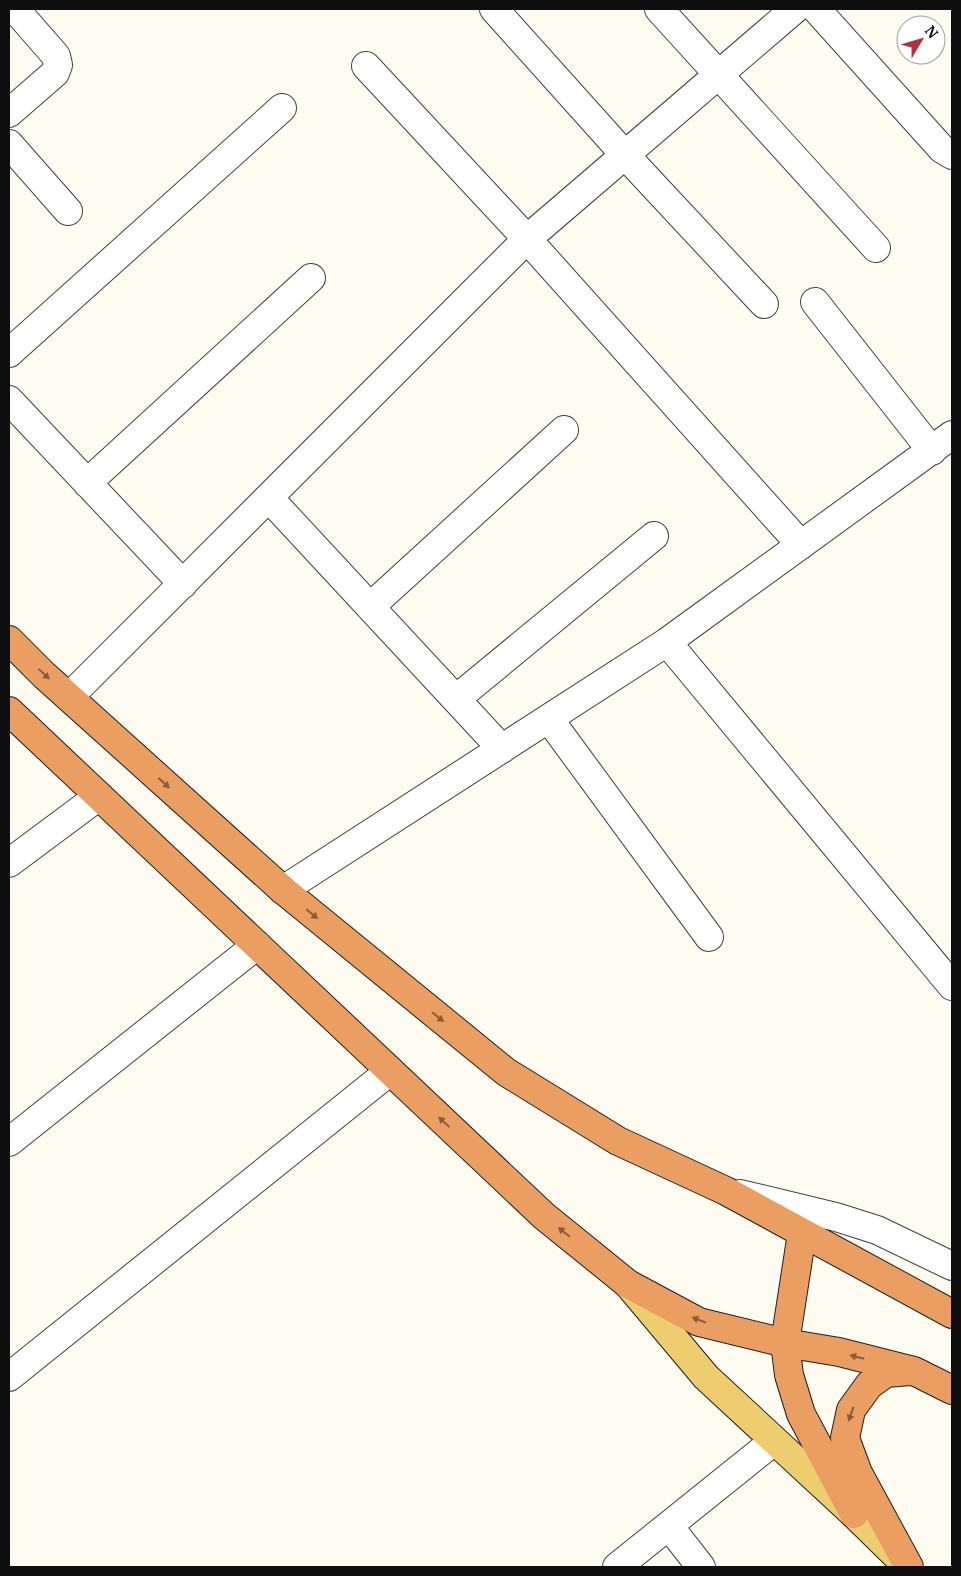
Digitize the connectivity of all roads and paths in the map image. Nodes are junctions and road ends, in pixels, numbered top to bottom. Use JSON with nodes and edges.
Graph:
{"nodes":[{"id":1,"x":15,"y":9,"type":"edge"},
{"id":2,"x":494,"y":9,"type":"edge"},
{"id":3,"x":659,"y":9,"type":"edge"},
{"id":4,"x":795,"y":9,"type":"edge"},
{"id":5,"x":816,"y":9,"type":"edge"},
{"id":6,"x":366,"y":66,"type":"dead end"},
{"id":7,"x":719,"y":75,"type":"junction"},
{"id":8,"x":282,"y":108,"type":"dead end"},
{"id":9,"x":9,"y":113,"type":"edge"},
{"id":10,"x":9,"y":144,"type":"edge"},
{"id":11,"x":625,"y":155,"type":"junction"},
{"id":12,"x":952,"y":155,"type":"edge"},
{"id":13,"x":68,"y":211,"type":"dead end"},
{"id":14,"x":527,"y":239,"type":"junction"},
{"id":15,"x":876,"y":248,"type":"dead end"},
{"id":16,"x":311,"y":278,"type":"dead end"},
{"id":17,"x":815,"y":302,"type":"dead end"},
{"id":18,"x":764,"y":304,"type":"dead end"},
{"id":19,"x":9,"y":354,"type":"edge"},
{"id":20,"x":9,"y":400,"type":"edge"},
{"id":21,"x":564,"y":430,"type":"dead end"},
{"id":22,"x":942,"y":443,"type":"edge"},
{"id":23,"x":87,"y":483,"type":"junction"},
{"id":24,"x":269,"y":498,"type":"junction"},
{"id":25,"x":654,"y":536,"type":"dead end"},
{"id":26,"x":801,"y":545,"type":"junction"},
{"id":27,"x":182,"y":584,"type":"junction"},
{"id":28,"x":370,"y":607,"type":"junction"},
{"id":29,"x":9,"y":640,"type":"edge"},
{"id":30,"x":667,"y":642,"type":"junction"},
{"id":31,"x":69,"y":697,"type":"junction"},
{"id":32,"x":456,"y":699,"type":"junction"},
{"id":33,"x":9,"y":711,"type":"edge"},
{"id":34,"x":549,"y":719,"type":"junction"},
{"id":35,"x":502,"y":749,"type":"junction"},
{"id":36,"x":99,"y":796,"type":"junction"},
{"id":37,"x":9,"y":863,"type":"edge"},
{"id":38,"x":283,"y":890,"type":"junction"},
{"id":39,"x":709,"y":937,"type":"dead end"},
{"id":40,"x":257,"y":945,"type":"junction"},
{"id":41,"x":952,"y":986,"type":"edge"},
{"id":42,"x":390,"y":1071,"type":"junction"},
{"id":43,"x":9,"y":1142,"type":"edge"},
{"id":44,"x":726,"y":1191,"type":"junction"},
{"id":45,"x":802,"y":1233,"type":"junction"},
{"id":46,"x":952,"y":1266,"type":"edge"},
{"id":47,"x":628,"y":1284,"type":"junction"},
{"id":48,"x":952,"y":1314,"type":"edge"},
{"id":49,"x":785,"y":1342,"type":"junction"},
{"id":50,"x":914,"y":1371,"type":"junction"},
{"id":51,"x":9,"y":1377,"type":"edge"},
{"id":52,"x":952,"y":1390,"type":"edge"},
{"id":53,"x":774,"y":1441,"type":"junction"},
{"id":54,"x":854,"y":1514,"type":"junction"},
{"id":55,"x":669,"y":1526,"type":"junction"},
{"id":56,"x":617,"y":1567,"type":"edge"},
{"id":57,"x":701,"y":1567,"type":"edge"},
{"id":58,"x":909,"y":1567,"type":"edge"}],
"edges":[{"from":1,"to":9,"type":"street"},
{"from":2,"to":11,"type":"street"},
{"from":3,"to":7,"type":"street"},
{"from":4,"to":7,"type":"street"},
{"from":5,"to":12,"type":"street"},
{"from":6,"to":14,"type":"street"},
{"from":7,"to":11,"type":"street"},
{"from":7,"to":15,"type":"street"},
{"from":8,"to":19,"type":"street"},
{"from":10,"to":13,"type":"street"},
{"from":11,"to":14,"type":"street"},
{"from":11,"to":18,"type":"street"},
{"from":14,"to":24,"type":"street"},
{"from":14,"to":26,"type":"street"},
{"from":16,"to":23,"type":"street"},
{"from":17,"to":22,"type":"street"},
{"from":20,"to":23,"type":"street"},
{"from":21,"to":28,"type":"street"},
{"from":22,"to":26,"type":"street"},
{"from":23,"to":27,"type":"street"},
{"from":24,"to":27,"type":"street"},
{"from":24,"to":28,"type":"street"},
{"from":25,"to":32,"type":"street"},
{"from":26,"to":30,"type":"street"},
{"from":27,"to":31,"type":"street"},
{"from":28,"to":32,"type":"street"},
{"from":29,"to":31,"type":"highway","one_way":true},
{"from":30,"to":34,"type":"street"},
{"from":30,"to":41,"type":"street"},
{"from":31,"to":38,"type":"highway","one_way":true},
{"from":32,"to":35,"type":"street"},
{"from":33,"to":36,"type":"highway"},
{"from":34,"to":35,"type":"street"},
{"from":34,"to":39,"type":"street"},
{"from":35,"to":38,"type":"street"},
{"from":36,"to":37,"type":"street"},
{"from":36,"to":40,"type":"highway"},
{"from":38,"to":44,"type":"highway","one_way":true},
{"from":40,"to":42,"type":"highway"},
{"from":40,"to":43,"type":"street"},
{"from":47,"to":42,"type":"highway","one_way":true},
{"from":42,"to":51,"type":"street"},
{"from":44,"to":45,"type":"highway"},
{"from":44,"to":46,"type":"street"},
{"from":45,"to":48,"type":"highway"},
{"from":45,"to":49,"type":"highway"},
{"from":49,"to":47,"type":"highway","one_way":true},
{"from":47,"to":53,"type":"main road"},
{"from":50,"to":49,"type":"highway","one_way":true},
{"from":49,"to":54,"type":"highway"},
{"from":50,"to":52,"type":"highway"},
{"from":50,"to":58,"type":"highway","one_way":true},
{"from":53,"to":54,"type":"main road"},
{"from":53,"to":55,"type":"street"},
{"from":54,"to":58,"type":"main road"},
{"from":55,"to":56,"type":"street"},
{"from":55,"to":57,"type":"street"}]}
